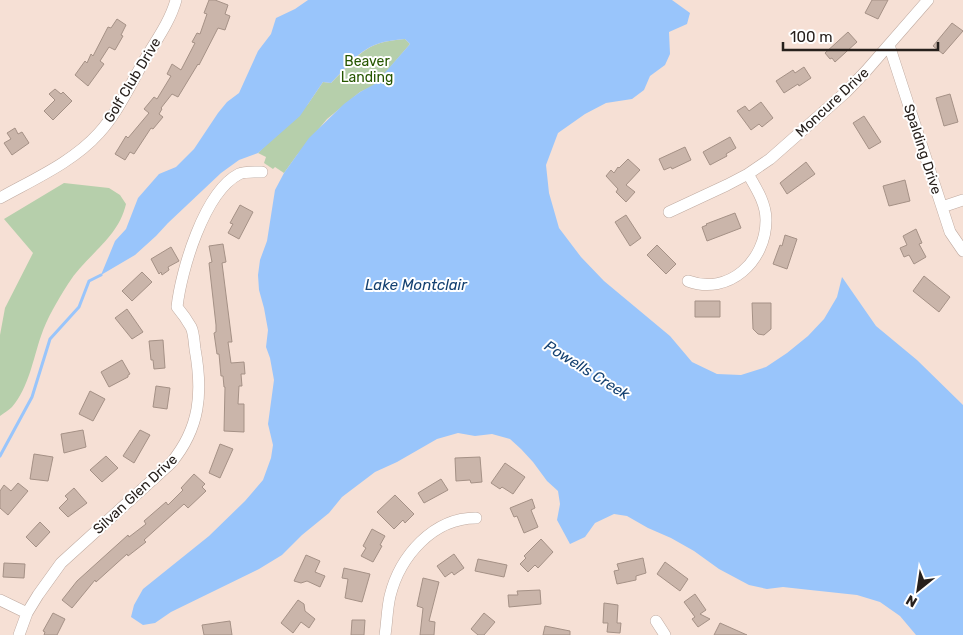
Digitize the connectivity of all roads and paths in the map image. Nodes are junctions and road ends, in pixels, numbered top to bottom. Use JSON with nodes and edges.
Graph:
{"nodes":[{"id":1,"x":176,"y":0,"type":"edge"},
{"id":2,"x":928,"y":0,"type":"edge"},
{"id":3,"x":889,"y":45,"type":"junction"},
{"id":4,"x":262,"y":172,"type":"dead end"},
{"id":5,"x":748,"y":174,"type":"junction"},
{"id":6,"x":0,"y":198,"type":"edge"},
{"id":7,"x":963,"y":200,"type":"edge"},
{"id":8,"x":942,"y":207,"type":"junction"},
{"id":9,"x":669,"y":212,"type":"dead end"},
{"id":10,"x":963,"y":251,"type":"edge"},
{"id":11,"x":688,"y":281,"type":"dead end"},
{"id":12,"x":476,"y":518,"type":"dead end"},
{"id":13,"x":0,"y":600,"type":"edge"},
{"id":14,"x":27,"y":613,"type":"junction"},
{"id":15,"x":656,"y":621,"type":"dead end"},
{"id":16,"x":18,"y":635,"type":"edge"},
{"id":17,"x":385,"y":635,"type":"edge"},
{"id":18,"x":665,"y":635,"type":"edge"}],
"edges":[{"from":1,"to":6,"type":"street","name":"Golf Club Drive"},
{"from":2,"to":3,"type":"street","name":"Moncure Drive"},
{"from":3,"to":5,"type":"street","name":"Moncure Drive"},
{"from":3,"to":8,"type":"street","name":"Spalding Drive"},
{"from":4,"to":14,"type":"street","name":"Silvan Glen Drive"},
{"from":5,"to":9,"type":"street","name":"Moncure Drive"},
{"from":5,"to":11,"type":"street"},
{"from":7,"to":8,"type":"street"},
{"from":8,"to":10,"type":"street","name":"Spalding Drive"},
{"from":12,"to":17,"type":"street"},
{"from":13,"to":14,"type":"street"},
{"from":14,"to":16,"type":"street","name":"Silvan Glen Drive"},
{"from":15,"to":18,"type":"street"}]}
